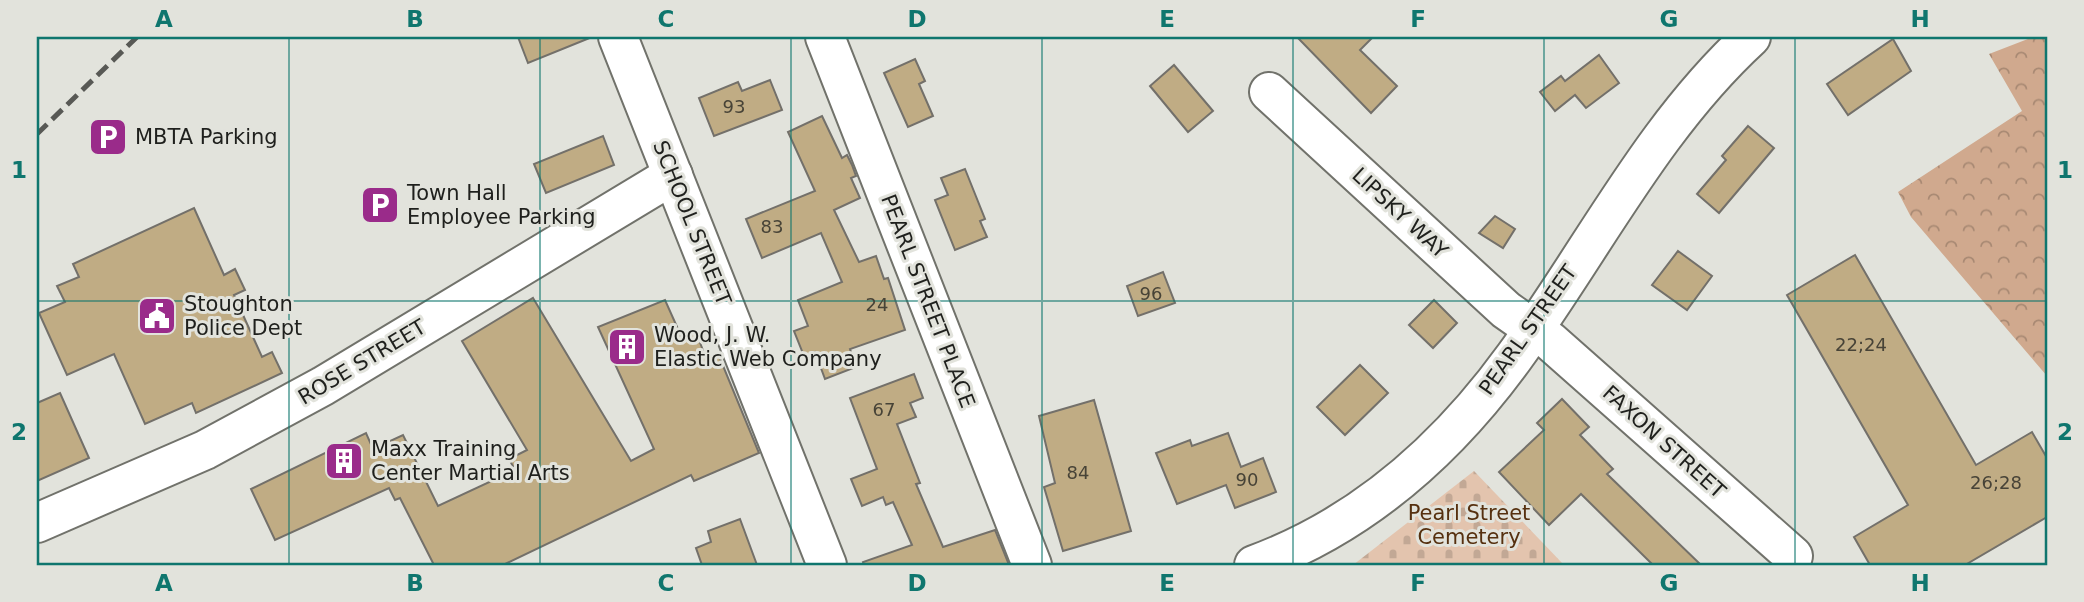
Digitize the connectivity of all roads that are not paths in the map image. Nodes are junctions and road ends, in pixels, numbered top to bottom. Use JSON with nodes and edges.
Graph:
{"nodes":[{"id":1,"x":618,"y":37,"type":"edge"},
{"id":2,"x":825,"y":37,"type":"edge"},
{"id":3,"x":1751,"y":37,"type":"edge"},
{"id":4,"x":1269,"y":92,"type":"dead end"},
{"id":5,"x":673,"y":175,"type":"junction"},
{"id":6,"x":1533,"y":330,"type":"junction"},
{"id":7,"x":37,"y":523,"type":"edge"},
{"id":8,"x":1793,"y":556,"type":"dead end"},
{"id":9,"x":827,"y":565,"type":"edge"},
{"id":10,"x":1032,"y":565,"type":"edge"},
{"id":11,"x":1254,"y":565,"type":"edge"}],
"edges":[{"from":1,"to":5,"type":"street","name":"SCHOOL STREET"},
{"from":2,"to":10,"type":"street","name":"PEARL STREET PLACE"},
{"from":3,"to":6,"type":"street","name":"PEARL STREET"},
{"from":4,"to":6,"type":"street","name":"LIPSKY WAY"},
{"from":5,"to":7,"type":"street","name":"ROSE STREET"},
{"from":5,"to":9,"type":"street","name":"SCHOOL STREET"},
{"from":6,"to":8,"type":"street","name":"FAXON STREET"},
{"from":6,"to":11,"type":"street","name":"PEARL STREET"}]}
